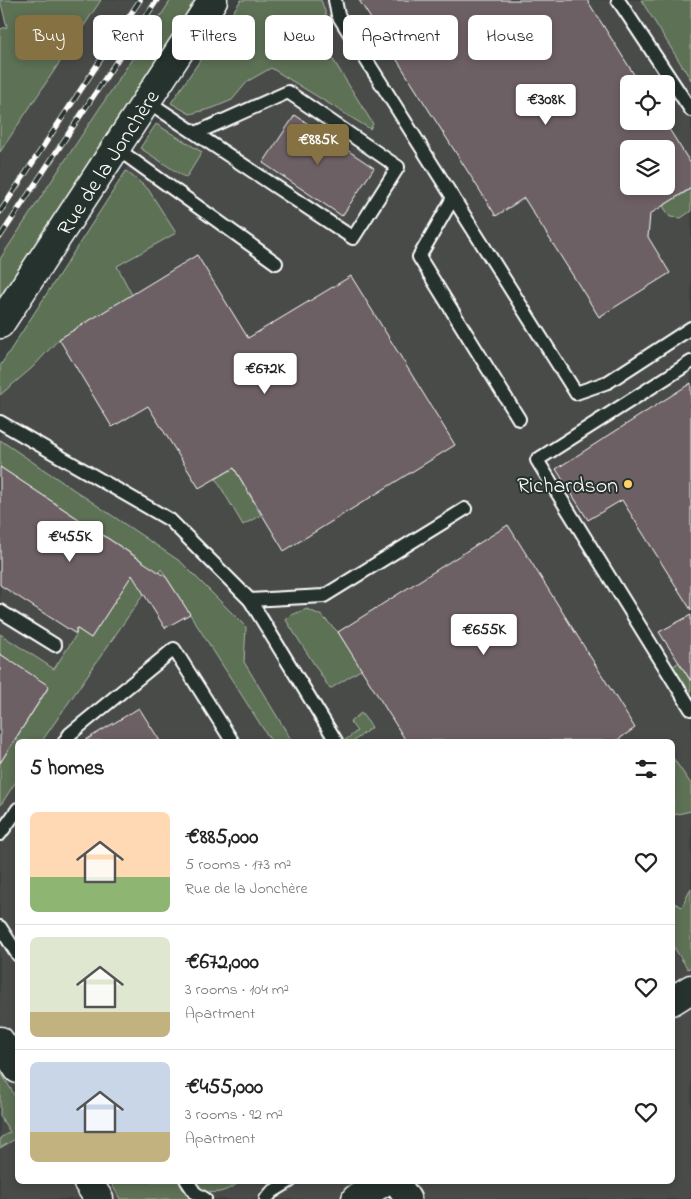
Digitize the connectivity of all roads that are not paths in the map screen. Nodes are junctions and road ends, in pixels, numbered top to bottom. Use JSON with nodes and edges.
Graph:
{"nodes":[{"id":1,"x":213,"y":0,"type":"edge"},
{"id":2,"x":335,"y":0,"type":"edge"},
{"id":3,"x":618,"y":0,"type":"edge"},
{"id":4,"x":147,"y":101,"type":"junction"},
{"id":5,"x":691,"y":110,"type":"edge"},
{"id":6,"x":196,"y":133,"type":"junction"},
{"id":7,"x":116,"y":148,"type":"junction"},
{"id":8,"x":453,"y":198,"type":"junction"},
{"id":9,"x":276,"y":263,"type":"dead end"},
{"id":10,"x":0,"y":324,"type":"edge"},
{"id":11,"x":691,"y":328,"type":"edge"},
{"id":12,"x":691,"y":362,"type":"edge"},
{"id":13,"x":519,"y":419,"type":"dead end"},
{"id":14,"x":0,"y":422,"type":"edge"},
{"id":15,"x":465,"y":509,"type":"dead end"},
{"id":16,"x":250,"y":600,"type":"junction"},
{"id":17,"x":0,"y":610,"type":"edge"},
{"id":18,"x":54,"y":645,"type":"dead end"},
{"id":19,"x":691,"y":708,"type":"edge"},
{"id":20,"x":66,"y":739,"type":"edge"},
{"id":21,"x":231,"y":739,"type":"edge"},
{"id":22,"x":335,"y":739,"type":"edge"},
{"id":23,"x":15,"y":813,"type":"edge"},
{"id":24,"x":0,"y":834,"type":"edge"},
{"id":25,"x":0,"y":927,"type":"edge"},
{"id":26,"x":15,"y":951,"type":"edge"},
{"id":27,"x":691,"y":990,"type":"edge"},
{"id":28,"x":675,"y":999,"type":"edge"},
{"id":29,"x":0,"y":1041,"type":"edge"},
{"id":30,"x":15,"y":1064,"type":"edge"},
{"id":31,"x":90,"y":1184,"type":"edge"},
{"id":32,"x":188,"y":1184,"type":"edge"},
{"id":33,"x":285,"y":1184,"type":"edge"},
{"id":34,"x":379,"y":1184,"type":"edge"},
{"id":35,"x":398,"y":1184,"type":"edge"},
{"id":36,"x":98,"y":1199,"type":"edge"},
{"id":37,"x":206,"y":1199,"type":"edge"},
{"id":38,"x":266,"y":1199,"type":"edge"},
{"id":39,"x":356,"y":1199,"type":"edge"},
{"id":40,"x":408,"y":1199,"type":"edge"}],
"edges":[{"from":1,"to":4,"type":"street","name":"Rue de la Jonchère"},
{"from":2,"to":8,"type":"lane"},
{"from":3,"to":5,"type":"lane"},
{"from":4,"to":6,"type":"lane"},
{"from":4,"to":7,"type":"street","name":"Rue de la Jonchère"},
{"from":6,"to":6,"type":"lane"},
{"from":7,"to":9,"type":"lane"},
{"from":7,"to":10,"type":"street","name":"Rue de la Jonchère"},
{"from":8,"to":11,"type":"lane"},
{"from":8,"to":13,"type":"lane"},
{"from":12,"to":19,"type":"lane"},
{"from":14,"to":16,"type":"lane"},
{"from":15,"to":16,"type":"lane"},
{"from":16,"to":22,"type":"lane"},
{"from":17,"to":18,"type":"lane"},
{"from":20,"to":21,"type":"lane"},
{"from":23,"to":24,"type":"lane"},
{"from":25,"to":26,"type":"lane"},
{"from":27,"to":28,"type":"street"},
{"from":29,"to":30,"type":"street"},
{"from":31,"to":36,"type":"street"},
{"from":32,"to":37,"type":"lane"},
{"from":33,"to":38,"type":"lane"},
{"from":34,"to":39,"type":"street"},
{"from":35,"to":40,"type":"street"}]}
